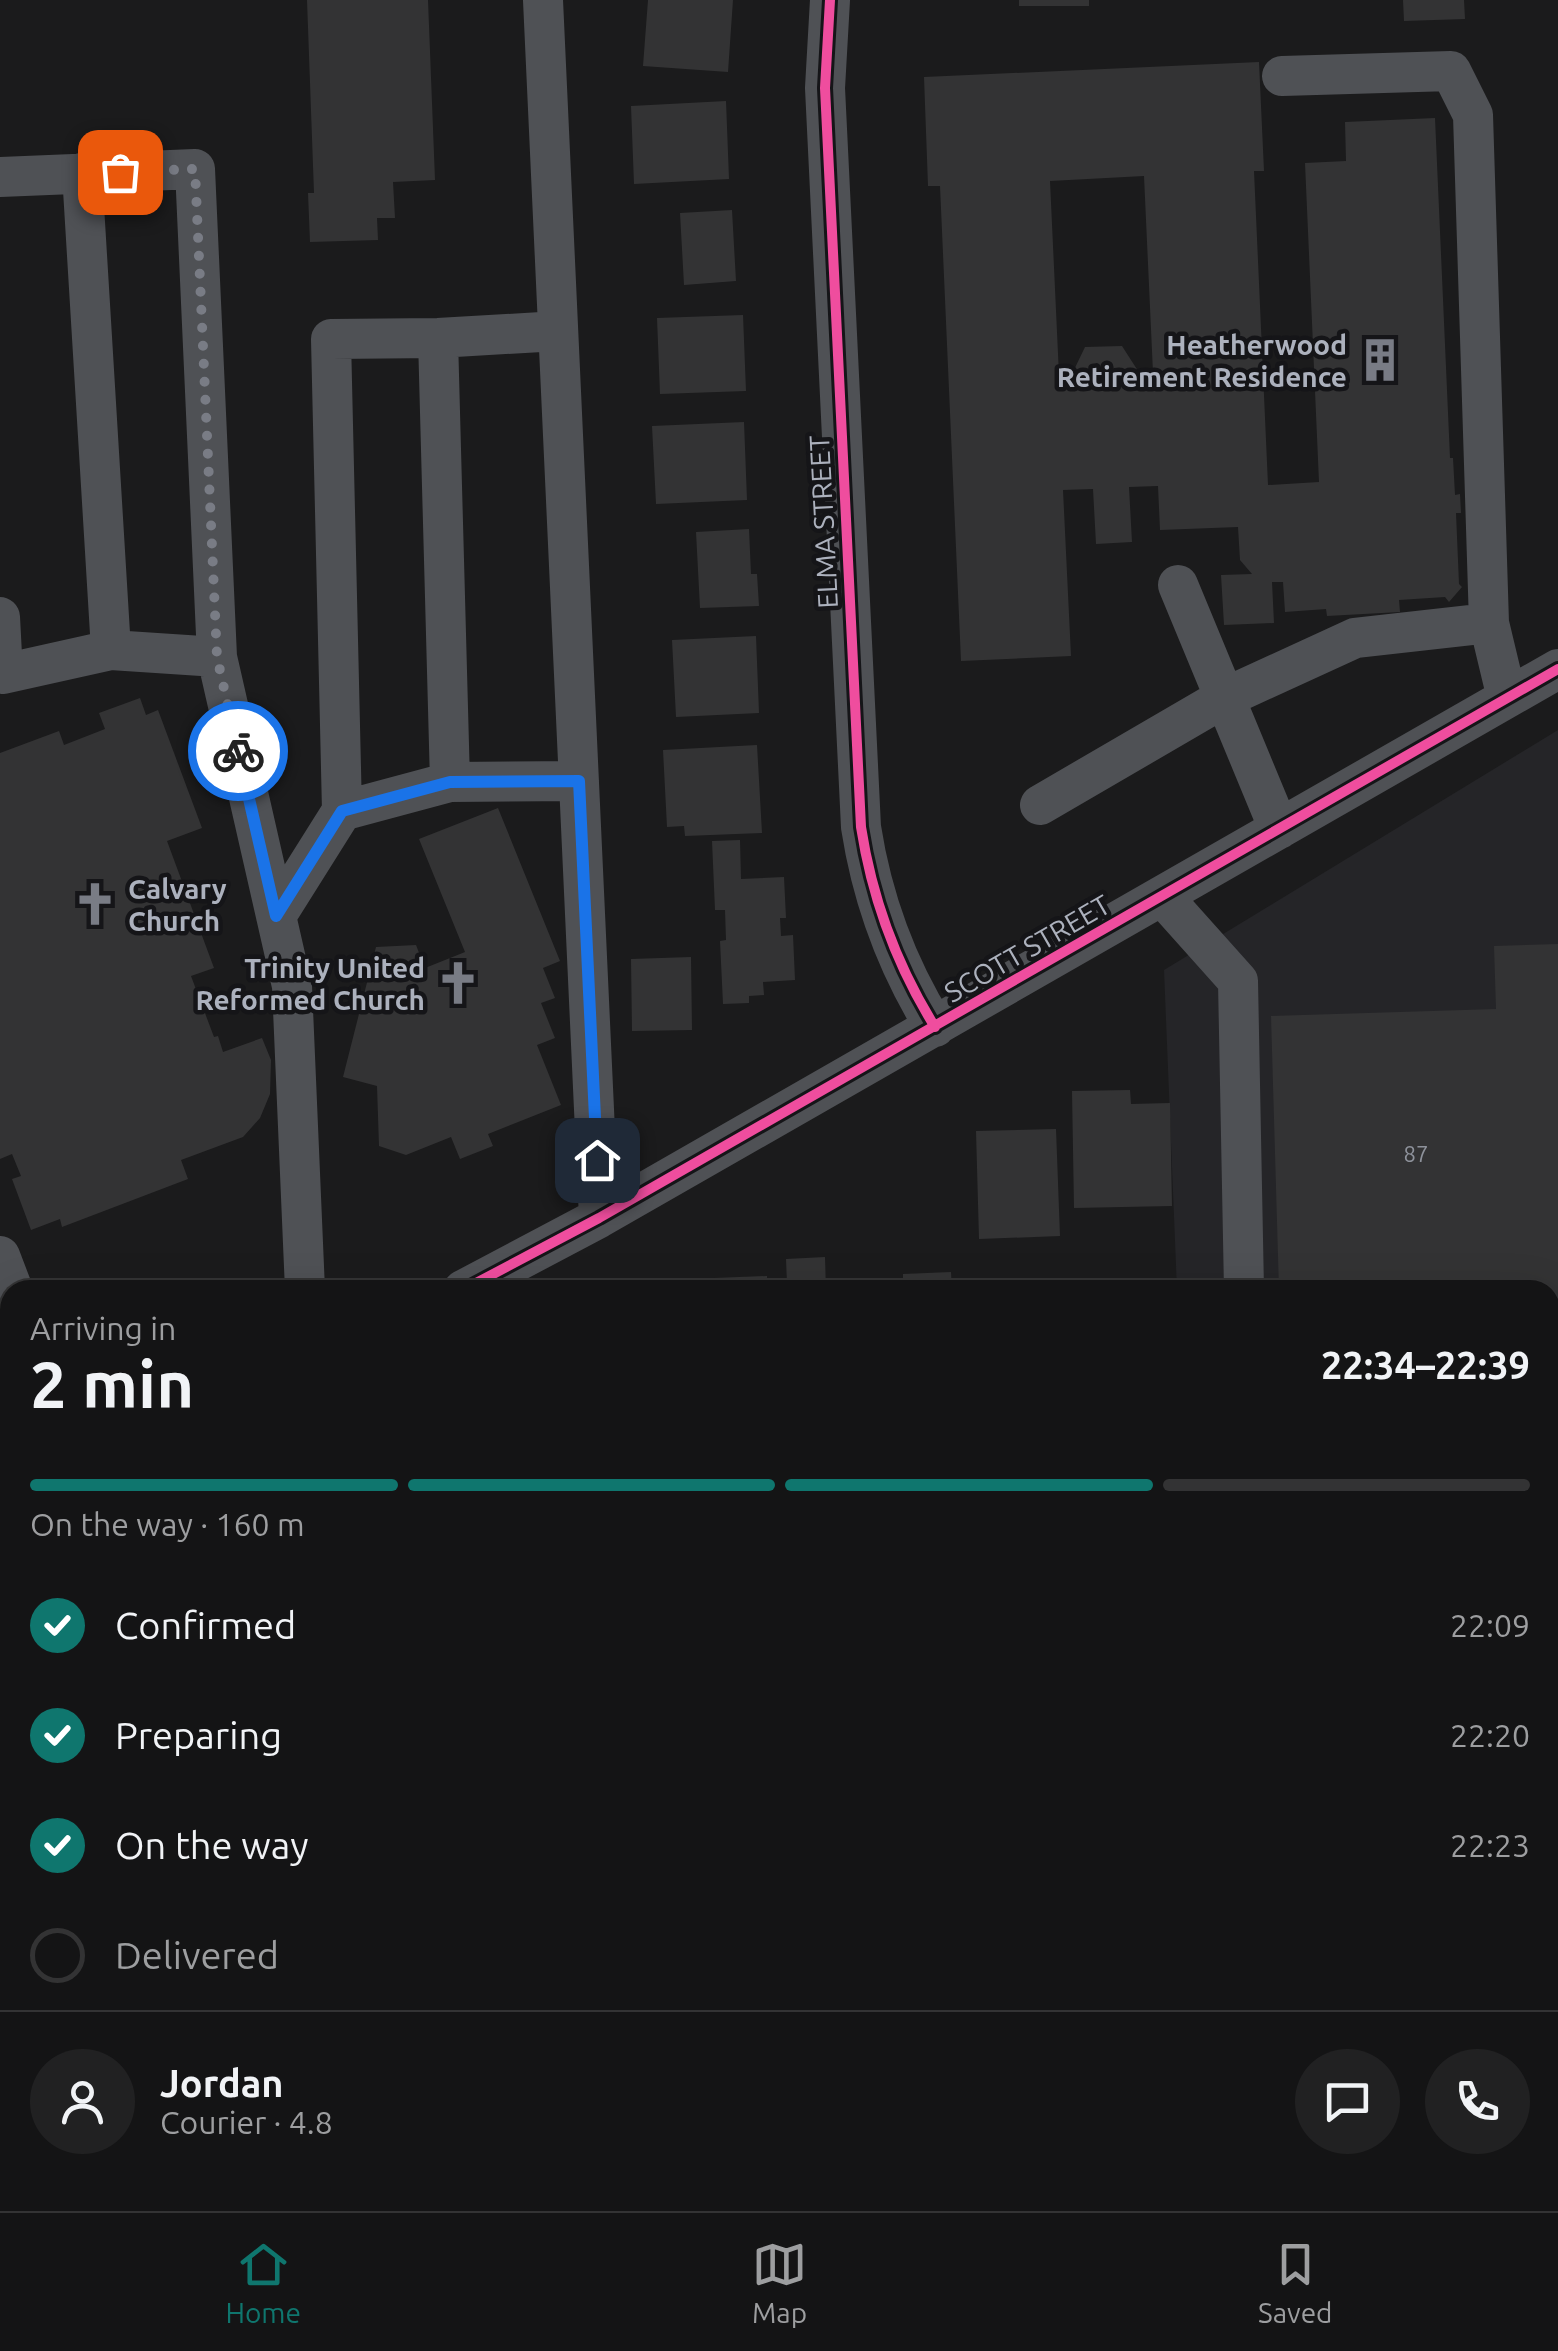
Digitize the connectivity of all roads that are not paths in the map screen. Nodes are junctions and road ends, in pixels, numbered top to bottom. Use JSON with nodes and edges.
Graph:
{"nodes":[{"id":1,"x":543,"y":0,"type":"edge"},
{"id":2,"x":830,"y":0,"type":"edge"},
{"id":3,"x":1282,"y":76,"type":"dead end"},
{"id":4,"x":82,"y":173,"type":"junction"},
{"id":5,"x":0,"y":177,"type":"edge"},
{"id":6,"x":558,"y":331,"type":"junction"},
{"id":7,"x":438,"y":338,"type":"junction"},
{"id":8,"x":1178,"y":586,"type":"dead end"},
{"id":9,"x":0,"y":617,"type":"edge"},
{"id":10,"x":1489,"y":623,"type":"junction"},
{"id":11,"x":110,"y":650,"type":"junction"},
{"id":12,"x":217,"y":657,"type":"junction"},
{"id":13,"x":1558,"y":669,"type":"edge"},
{"id":14,"x":2,"y":674,"type":"edge"},
{"id":15,"x":1507,"y":698,"type":"junction"},
{"id":16,"x":1222,"y":699,"type":"junction"},
{"id":17,"x":579,"y":781,"type":"junction"},
{"id":18,"x":450,"y":782,"type":"junction"},
{"id":19,"x":1040,"y":805,"type":"dead end"},
{"id":20,"x":342,"y":811,"type":"junction"},
{"id":21,"x":1279,"y":829,"type":"junction"},
{"id":22,"x":1162,"y":896,"type":"junction"},
{"id":23,"x":276,"y":916,"type":"junction"},
{"id":24,"x":934,"y":1027,"type":"junction"},
{"id":25,"x":600,"y":1218,"type":"junction"},
{"id":26,"x":0,"y":1256,"type":"edge"},
{"id":27,"x":9,"y":1280,"type":"edge"},
{"id":28,"x":305,"y":1280,"type":"edge"},
{"id":29,"x":483,"y":1280,"type":"edge"},
{"id":30,"x":1244,"y":1280,"type":"edge"}],
"edges":[{"from":1,"to":6,"type":"street"},
{"from":2,"to":24,"type":"street","name":"ELMA STREET"},
{"from":3,"to":10,"type":"street"},
{"from":4,"to":5,"type":"street"},
{"from":4,"to":11,"type":"street"},
{"from":4,"to":12,"type":"street"},
{"from":6,"to":7,"type":"street"},
{"from":6,"to":17,"type":"street"},
{"from":7,"to":18,"type":"street"},
{"from":7,"to":20,"type":"street"},
{"from":8,"to":16,"type":"street"},
{"from":9,"to":14,"type":"street"},
{"from":10,"to":15,"type":"street"},
{"from":10,"to":16,"type":"street"},
{"from":11,"to":12,"type":"street"},
{"from":11,"to":14,"type":"street"},
{"from":12,"to":23,"type":"street"},
{"from":13,"to":15,"type":"street","name":"SCOTT STREET"},
{"from":15,"to":21,"type":"street","name":"SCOTT STREET"},
{"from":16,"to":19,"type":"street"},
{"from":16,"to":21,"type":"street"},
{"from":17,"to":18,"type":"street"},
{"from":17,"to":25,"type":"street"},
{"from":18,"to":20,"type":"street"},
{"from":20,"to":23,"type":"street"},
{"from":21,"to":22,"type":"street","name":"SCOTT STREET"},
{"from":22,"to":24,"type":"street","name":"SCOTT STREET"},
{"from":22,"to":30,"type":"street"},
{"from":23,"to":28,"type":"street"},
{"from":24,"to":25,"type":"street","name":"SCOTT STREET"},
{"from":25,"to":29,"type":"street","name":"SCOTT STREET"},
{"from":26,"to":27,"type":"street"}]}
